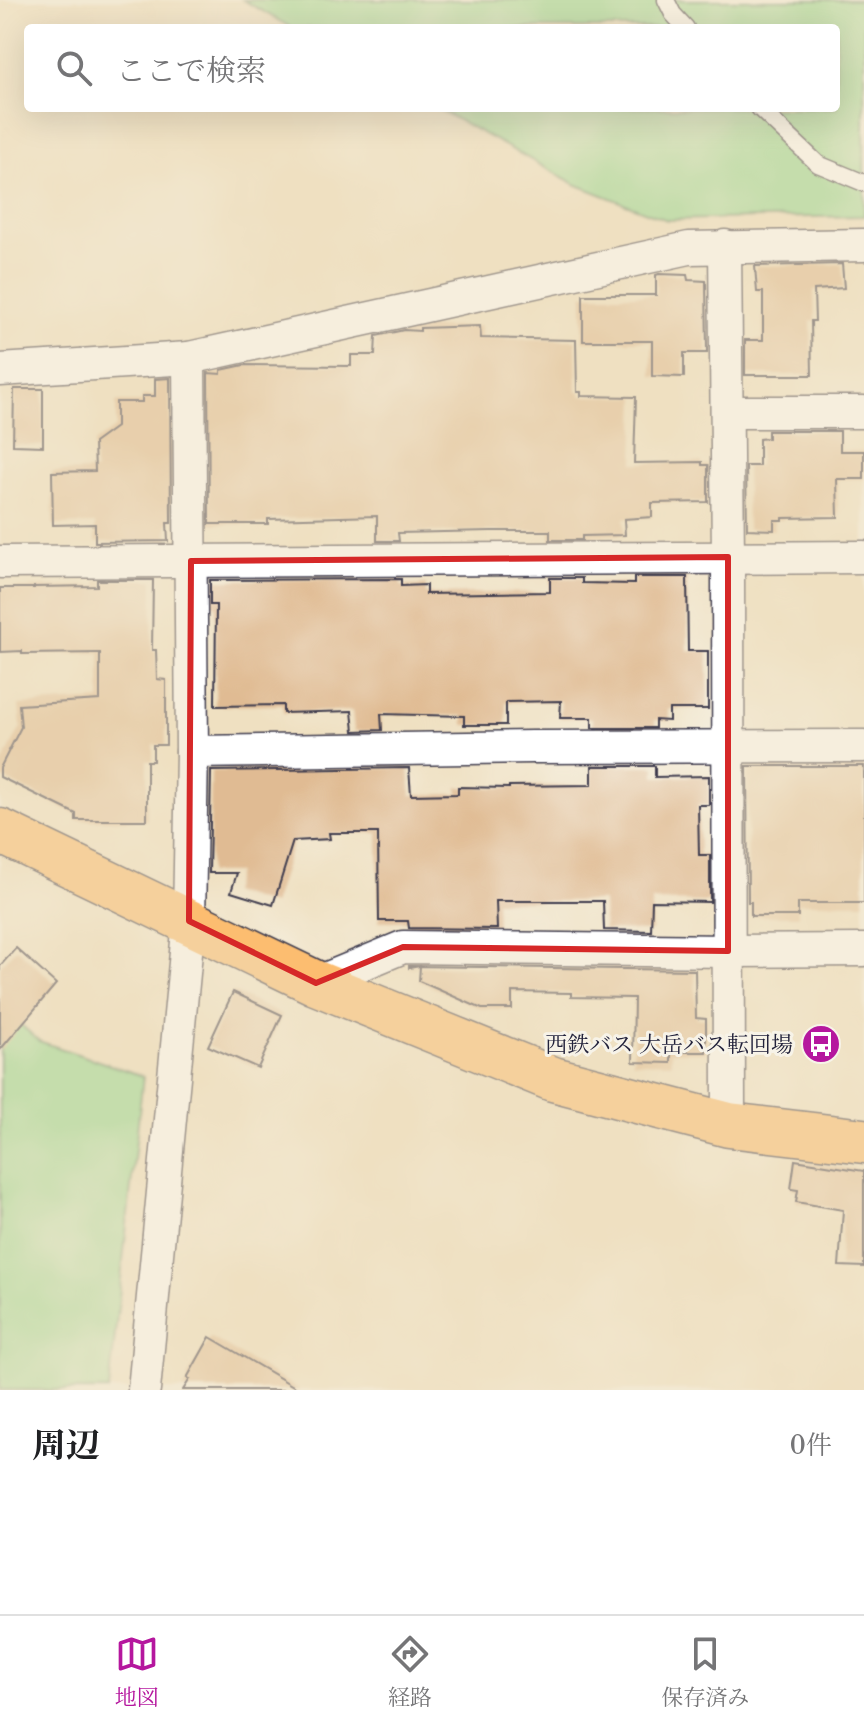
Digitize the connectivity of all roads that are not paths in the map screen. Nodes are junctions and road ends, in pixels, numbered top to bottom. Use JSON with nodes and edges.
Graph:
{"nodes":[{"id":1,"x":666,"y":0,"type":"edge"},
{"id":2,"x":682,"y":24,"type":"edge"},
{"id":3,"x":763,"y":112,"type":"edge"},
{"id":4,"x":864,"y":183,"type":"edge"},
{"id":5,"x":864,"y":245,"type":"edge"},
{"id":6,"x":725,"y":246,"type":"junction"},
{"id":7,"x":189,"y":358,"type":"junction"},
{"id":8,"x":0,"y":370,"type":"edge"},
{"id":9,"x":727,"y":412,"type":"junction"},
{"id":10,"x":864,"y":412,"type":"edge"},
{"id":11,"x":728,"y":557,"type":"junction"},
{"id":12,"x":864,"y":557,"type":"edge"},
{"id":13,"x":191,"y":561,"type":"junction"},
{"id":14,"x":0,"y":562,"type":"edge"},
{"id":15,"x":727,"y":746,"type":"junction"},
{"id":16,"x":864,"y":746,"type":"edge"},
{"id":17,"x":192,"y":752,"type":"junction"},
{"id":18,"x":0,"y":831,"type":"edge"},
{"id":19,"x":189,"y":921,"type":"junction"},
{"id":20,"x":864,"y":950,"type":"edge"},
{"id":21,"x":728,"y":951,"type":"junction"},
{"id":22,"x":316,"y":983,"type":"junction"},
{"id":23,"x":729,"y":1125,"type":"junction"},
{"id":24,"x":864,"y":1141,"type":"edge"},
{"id":25,"x":144,"y":1390,"type":"edge"}],
"edges":[{"from":1,"to":2,"type":"lane"},
{"from":3,"to":4,"type":"lane"},
{"from":5,"to":6,"type":"street"},
{"from":6,"to":7,"type":"street"},
{"from":6,"to":9,"type":"street"},
{"from":7,"to":8,"type":"street"},
{"from":7,"to":13,"type":"street"},
{"from":9,"to":10,"type":"street"},
{"from":9,"to":11,"type":"street"},
{"from":11,"to":12,"type":"street"},
{"from":11,"to":13,"type":"street"},
{"from":11,"to":15,"type":"street"},
{"from":13,"to":14,"type":"street"},
{"from":13,"to":17,"type":"street"},
{"from":15,"to":16,"type":"street"},
{"from":15,"to":17,"type":"street"},
{"from":15,"to":21,"type":"street"},
{"from":17,"to":19,"type":"street"},
{"from":18,"to":19,"type":"main road"},
{"from":19,"to":22,"type":"main road"},
{"from":19,"to":25,"type":"street"},
{"from":20,"to":21,"type":"street"},
{"from":21,"to":22,"type":"street"},
{"from":21,"to":23,"type":"street"},
{"from":22,"to":23,"type":"main road"},
{"from":23,"to":24,"type":"main road"}]}
